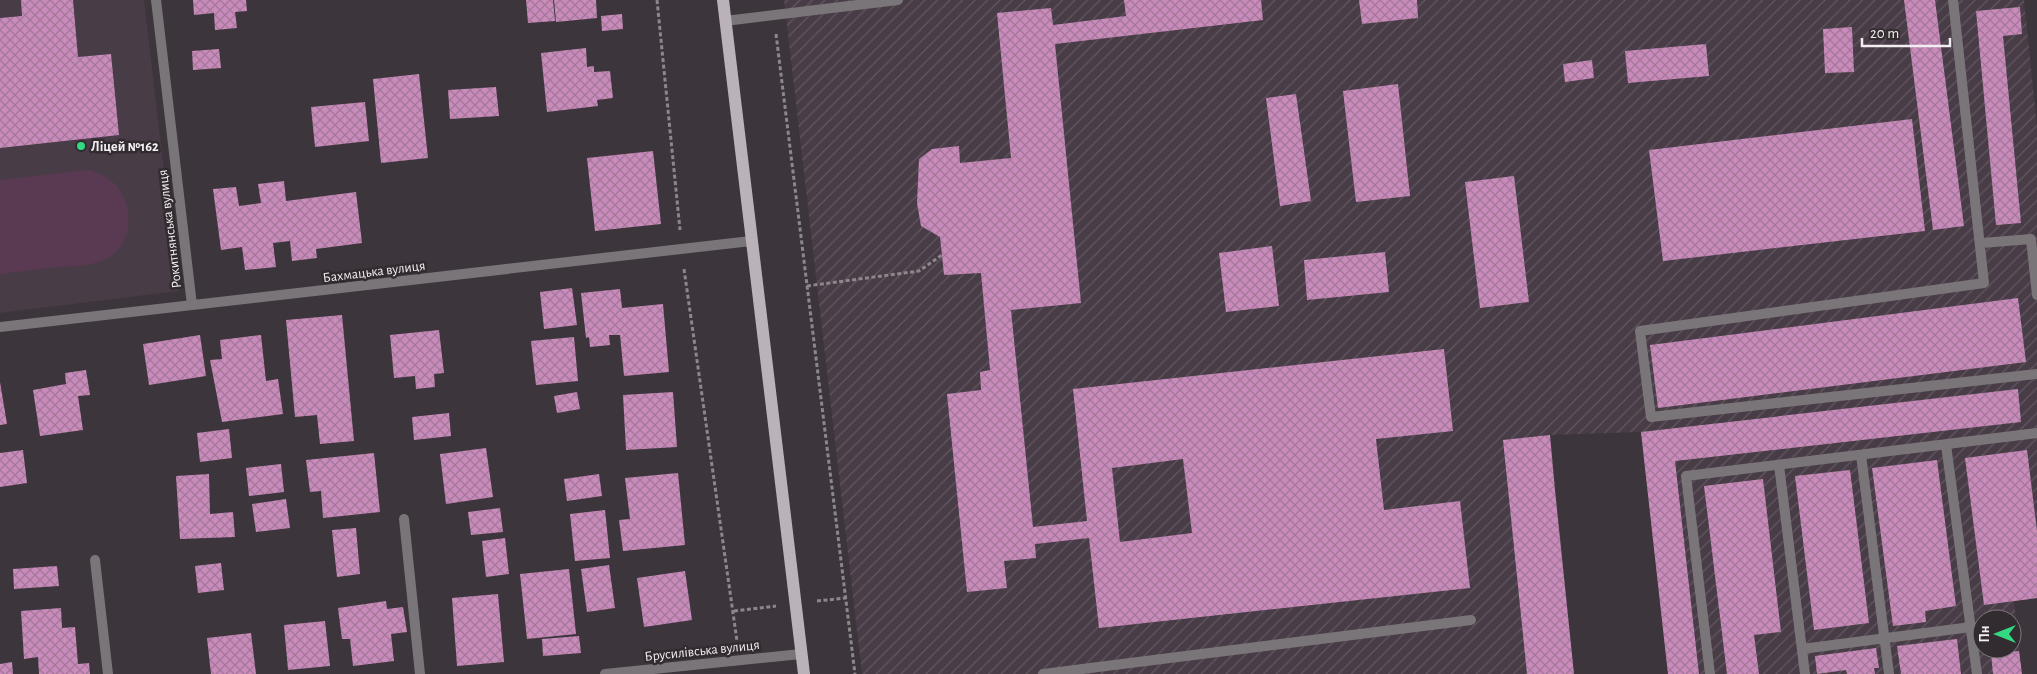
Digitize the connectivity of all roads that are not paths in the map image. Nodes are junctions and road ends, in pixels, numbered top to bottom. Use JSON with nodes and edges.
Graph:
{"nodes":[{"id":1,"x":156,"y":0,"type":"edge"},
{"id":2,"x":723,"y":0,"type":"edge"},
{"id":3,"x":898,"y":0,"type":"edge"},
{"id":4,"x":1953,"y":0,"type":"edge"},
{"id":5,"x":874,"y":2,"type":"edge"},
{"id":6,"x":725,"y":21,"type":"junction"},
{"id":7,"x":751,"y":241,"type":"junction"},
{"id":8,"x":1982,"y":243,"type":"junction"},
{"id":9,"x":2037,"y":295,"type":"edge"},
{"id":10,"x":192,"y":305,"type":"junction"},
{"id":11,"x":0,"y":327,"type":"edge"},
{"id":12,"x":2037,"y":374,"type":"edge"},
{"id":13,"x":2037,"y":433,"type":"edge"},
{"id":14,"x":1946,"y":444,"type":"junction"},
{"id":15,"x":1861,"y":454,"type":"junction"},
{"id":16,"x":1779,"y":465,"type":"junction"},
{"id":17,"x":404,"y":519,"type":"dead end"},
{"id":18,"x":95,"y":560,"type":"dead end"},
{"id":19,"x":1471,"y":620,"type":"dead end"},
{"id":20,"x":1971,"y":627,"type":"junction"},
{"id":21,"x":1885,"y":638,"type":"junction"},
{"id":22,"x":1802,"y":649,"type":"junction"},
{"id":23,"x":801,"y":654,"type":"junction"},
{"id":24,"x":108,"y":674,"type":"edge"},
{"id":25,"x":420,"y":674,"type":"edge"},
{"id":26,"x":605,"y":674,"type":"edge"},
{"id":27,"x":804,"y":674,"type":"edge"},
{"id":28,"x":1043,"y":674,"type":"edge"},
{"id":29,"x":1710,"y":674,"type":"edge"},
{"id":30,"x":1805,"y":674,"type":"edge"},
{"id":31,"x":1889,"y":674,"type":"edge"},
{"id":32,"x":1977,"y":674,"type":"edge"}],
"edges":[{"from":1,"to":10,"type":"street","name":"Рокитнянська вулиця"},
{"from":2,"to":6,"type":"main road"},
{"from":3,"to":5,"type":"street"},
{"from":4,"to":8,"type":"street"},
{"from":5,"to":6,"type":"street"},
{"from":6,"to":7,"type":"main road"},
{"from":7,"to":10,"type":"street","name":"Бахмацька вулиця"},
{"from":7,"to":23,"type":"main road"},
{"from":8,"to":9,"type":"street"},
{"from":8,"to":12,"type":"street"},
{"from":10,"to":11,"type":"street","name":"Бахмацька вулиця"},
{"from":13,"to":14,"type":"street"},
{"from":14,"to":15,"type":"street"},
{"from":14,"to":20,"type":"street"},
{"from":15,"to":16,"type":"street"},
{"from":15,"to":21,"type":"street"},
{"from":16,"to":22,"type":"street"},
{"from":16,"to":29,"type":"street"},
{"from":17,"to":25,"type":"street"},
{"from":18,"to":24,"type":"street"},
{"from":19,"to":28,"type":"street"},
{"from":20,"to":21,"type":"street"},
{"from":20,"to":32,"type":"street"},
{"from":21,"to":22,"type":"street"},
{"from":21,"to":31,"type":"street"},
{"from":22,"to":30,"type":"street"},
{"from":23,"to":26,"type":"street","name":"Брусилівська вулиця"},
{"from":23,"to":27,"type":"main road"}]}
